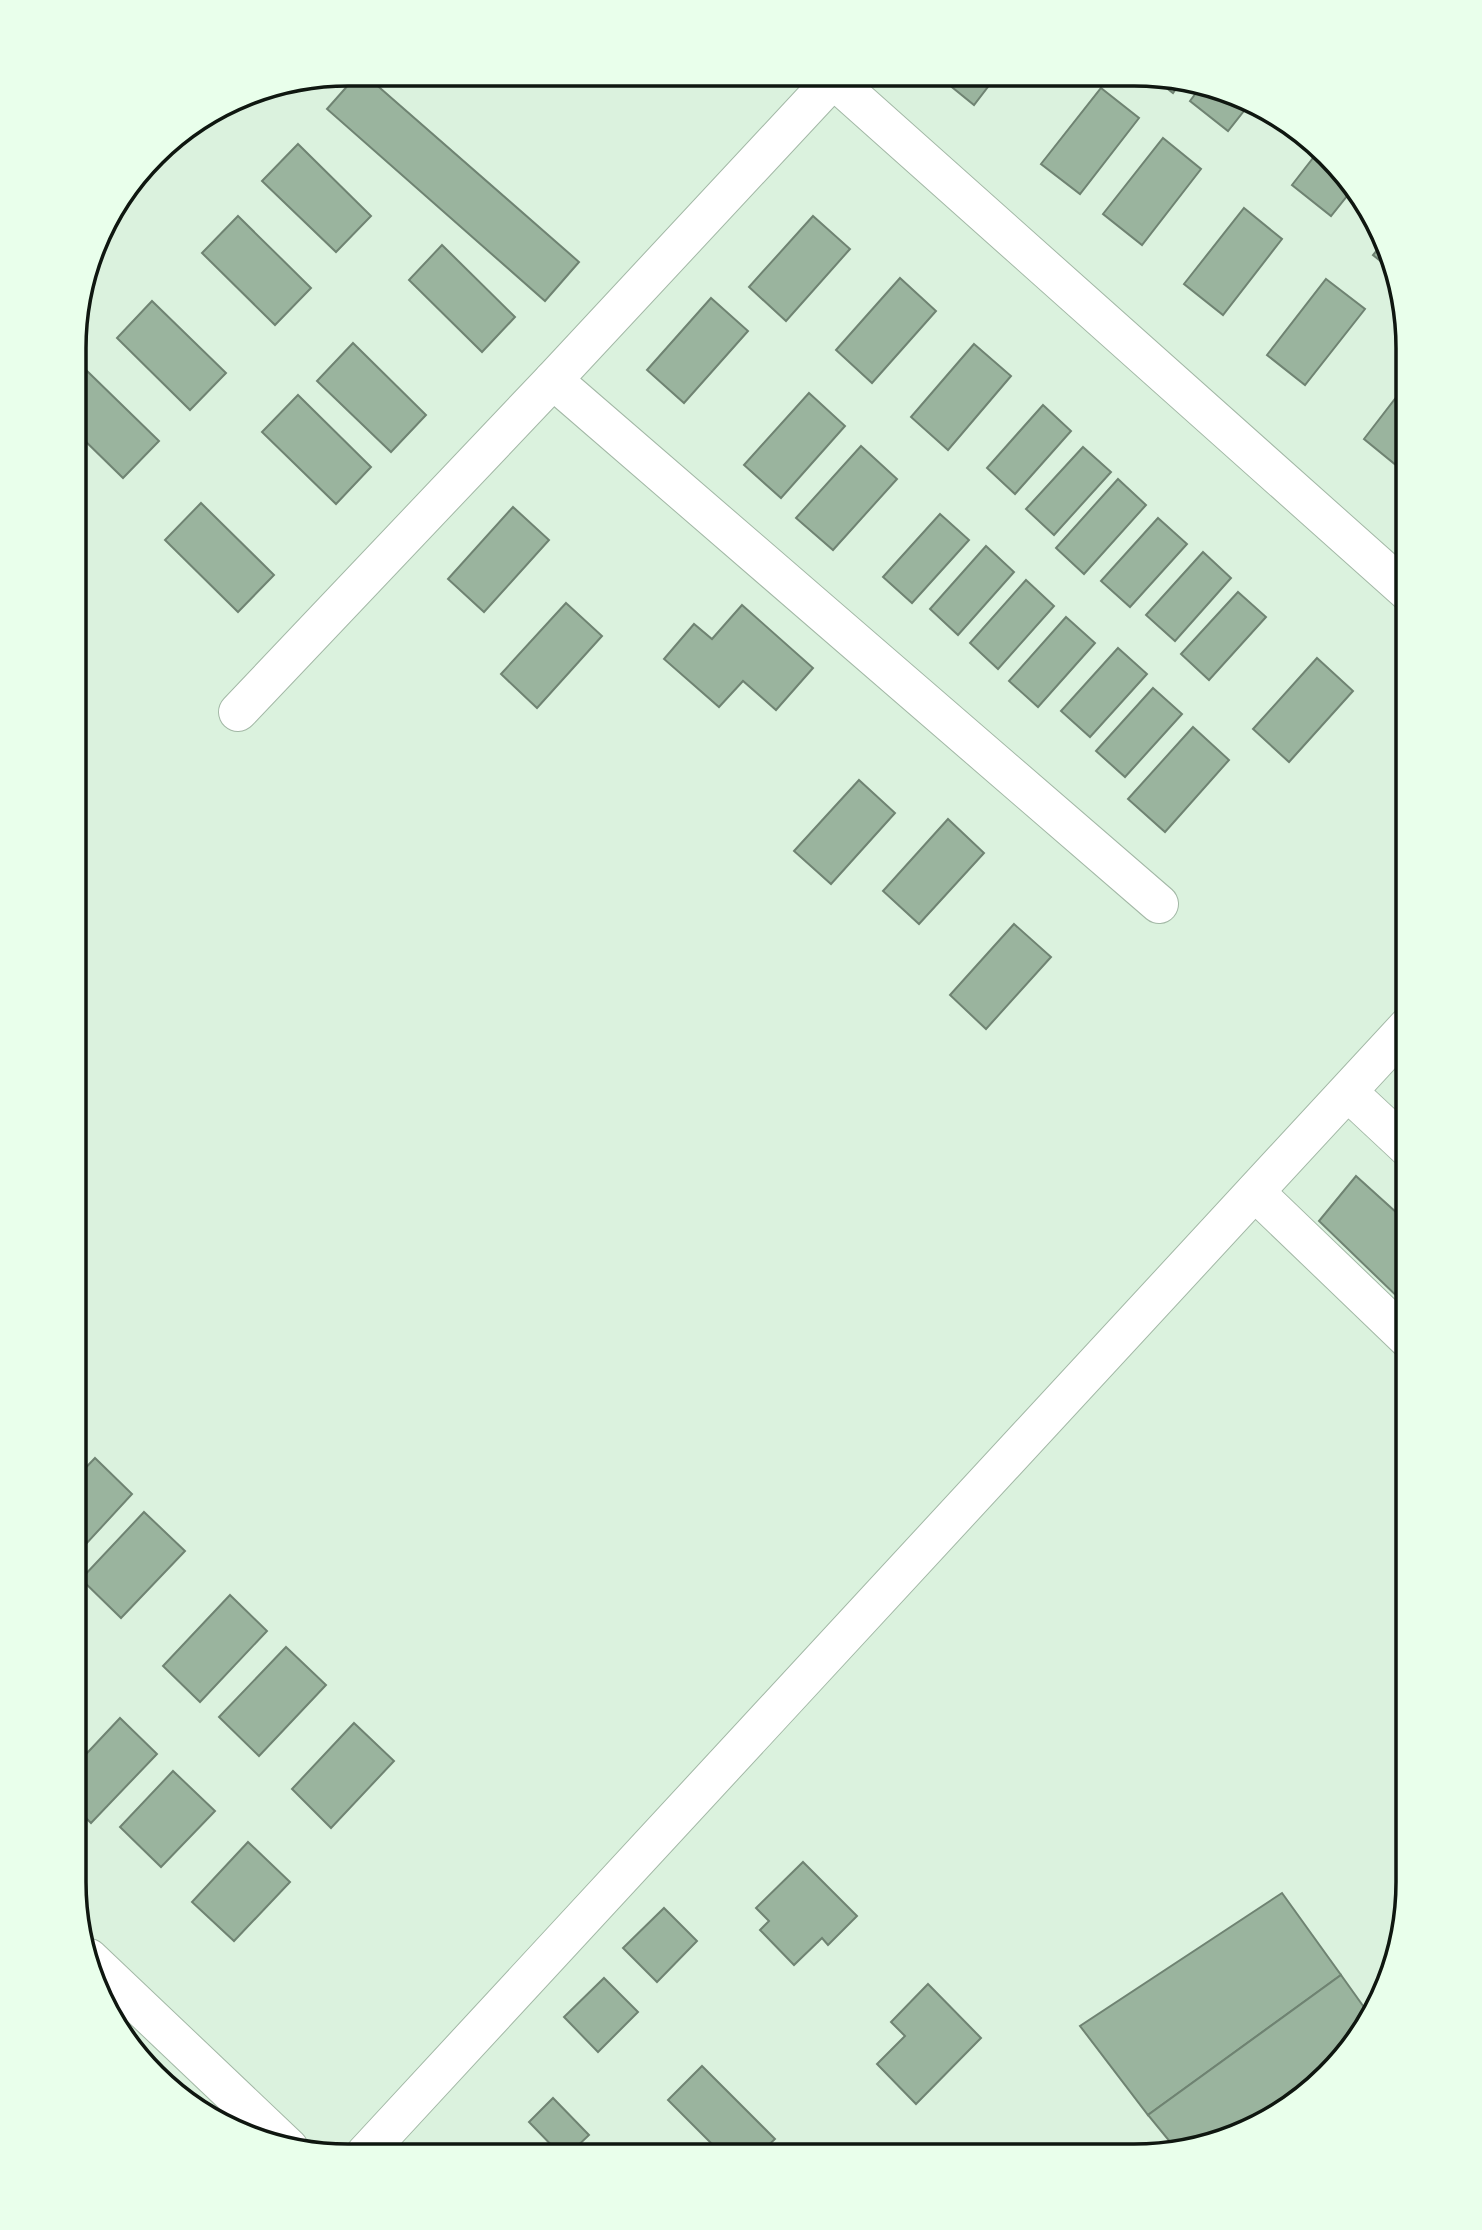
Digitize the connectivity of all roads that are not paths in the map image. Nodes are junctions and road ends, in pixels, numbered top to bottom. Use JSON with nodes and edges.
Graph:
{"nodes":[{"id":1,"x":827,"y":86,"type":"edge"},
{"id":2,"x":845,"y":86,"type":"edge"},
{"id":3,"x":553,"y":380,"type":"junction"},
{"id":4,"x":1396,"y":581,"type":"edge"},
{"id":5,"x":238,"y":712,"type":"dead end"},
{"id":6,"x":1159,"y":904,"type":"dead end"},
{"id":7,"x":1396,"y":1039,"type":"edge"},
{"id":8,"x":1348,"y":1092,"type":"junction"},
{"id":9,"x":1396,"y":1137,"type":"edge"},
{"id":10,"x":1255,"y":1192,"type":"junction"},
{"id":11,"x":1396,"y":1327,"type":"edge"},
{"id":12,"x":101,"y":1970,"type":"edge"},
{"id":13,"x":273,"y":2133,"type":"edge"},
{"id":14,"x":374,"y":2144,"type":"edge"}],
"edges":[{"from":1,"to":3,"type":"street"},
{"from":2,"to":4,"type":"street"},
{"from":3,"to":5,"type":"street"},
{"from":3,"to":6,"type":"street"},
{"from":7,"to":8,"type":"street"},
{"from":8,"to":9,"type":"street"},
{"from":8,"to":10,"type":"street"},
{"from":10,"to":11,"type":"street"},
{"from":10,"to":14,"type":"street"},
{"from":12,"to":13,"type":"street"}]}
